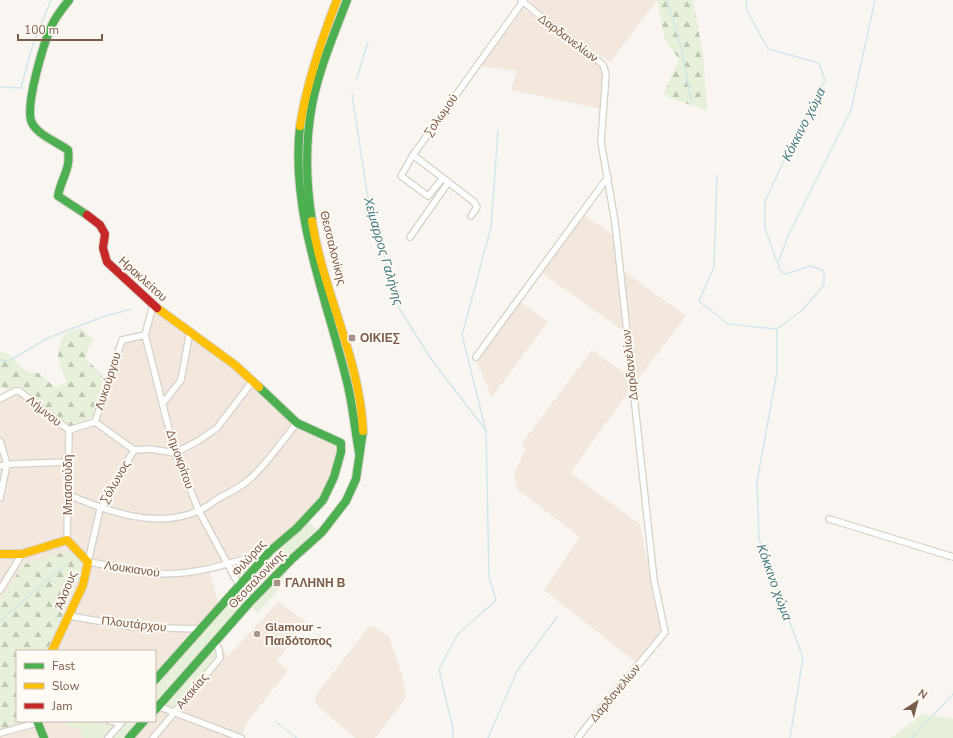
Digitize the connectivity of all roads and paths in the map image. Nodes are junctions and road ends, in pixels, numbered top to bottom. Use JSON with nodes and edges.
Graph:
{"nodes":[{"id":1,"x":69,"y":0,"type":"edge"},
{"id":2,"x":337,"y":0,"type":"edge"},
{"id":3,"x":347,"y":0,"type":"edge"},
{"id":4,"x":523,"y":1,"type":"edge"},
{"id":5,"x":413,"y":155,"type":"junction"},
{"id":6,"x":608,"y":177,"type":"junction"},
{"id":7,"x":443,"y":178,"type":"junction"},
{"id":8,"x":448,"y":183,"type":"junction"},
{"id":9,"x":471,"y":216,"type":"dead end"},
{"id":10,"x":410,"y":237,"type":"dead end"},
{"id":11,"x":153,"y":305,"type":"junction"},
{"id":12,"x":190,"y":331,"type":"junction"},
{"id":13,"x":145,"y":335,"type":"junction"},
{"id":14,"x":476,"y":358,"type":"dead end"},
{"id":15,"x":252,"y":382,"type":"junction"},
{"id":16,"x":0,"y":399,"type":"edge"},
{"id":17,"x":163,"y":403,"type":"junction"},
{"id":18,"x":95,"y":422,"type":"junction"},
{"id":19,"x":297,"y":423,"type":"junction"},
{"id":20,"x":69,"y":430,"type":"junction"},
{"id":21,"x":0,"y":441,"type":"edge"},
{"id":22,"x":341,"y":443,"type":"joint"},
{"id":23,"x":134,"y":450,"type":"junction"},
{"id":24,"x":175,"y":453,"type":"junction"},
{"id":25,"x":359,"y":456,"type":"junction"},
{"id":26,"x":67,"y":462,"type":"junction"},
{"id":27,"x":7,"y":464,"type":"junction"},
{"id":28,"x":0,"y":466,"type":"edge"},
{"id":29,"x":69,"y":495,"type":"junction"},
{"id":30,"x":0,"y":498,"type":"edge"},
{"id":31,"x":100,"y":509,"type":"junction"},
{"id":32,"x":199,"y":511,"type":"junction"},
{"id":33,"x":829,"y":519,"type":"dead end"},
{"id":34,"x":67,"y":540,"type":"junction"},
{"id":35,"x":270,"y":551,"type":"junction"},
{"id":36,"x":0,"y":554,"type":"edge"},
{"id":37,"x":22,"y":554,"type":"junction"},
{"id":38,"x":953,"y":557,"type":"edge"},
{"id":39,"x":88,"y":562,"type":"junction"},
{"id":40,"x":227,"y":565,"type":"junction"},
{"id":41,"x":240,"y":587,"type":"junction"},
{"id":42,"x":0,"y":590,"type":"edge"},
{"id":43,"x":250,"y":602,"type":"junction"},
{"id":44,"x":68,"y":616,"type":"junction"},
{"id":45,"x":200,"y":630,"type":"junction"},
{"id":46,"x":215,"y":641,"type":"junction"},
{"id":47,"x":52,"y":650,"type":"edge"},
{"id":48,"x":156,"y":679,"type":"edge"},
{"id":49,"x":156,"y":707,"type":"edge"},
{"id":50,"x":174,"y":713,"type":"junction"},
{"id":51,"x":37,"y":722,"type":"edge"},
{"id":52,"x":122,"y":722,"type":"edge"},
{"id":53,"x":143,"y":722,"type":"edge"},
{"id":54,"x":0,"y":733,"type":"edge"},
{"id":55,"x":44,"y":738,"type":"edge"},
{"id":56,"x":108,"y":738,"type":"edge"},
{"id":57,"x":129,"y":738,"type":"edge"},
{"id":58,"x":153,"y":738,"type":"edge"},
{"id":59,"x":241,"y":738,"type":"edge"},
{"id":60,"x":578,"y":738,"type":"edge"}],
"edges":[{"from":1,"to":11,"type":"main road","name":"Ηρακλείτου"},
{"from":2,"to":25,"type":"main road","name":"Θεσσαλονίκης"},
{"from":3,"to":25,"type":"main road","name":"Θεσσαλονίκης"},
{"from":4,"to":5,"type":"street","name":"Σολωμού"},
{"from":4,"to":6,"type":"street","name":"Δαρδανελίων"},
{"from":5,"to":7,"type":"street"},
{"from":5,"to":7,"type":"street","name":"Σολωμού"},
{"from":6,"to":14,"type":"street"},
{"from":6,"to":60,"type":"street","name":"Δαρδανελίων"},
{"from":7,"to":8,"type":"street"},
{"from":8,"to":9,"type":"street"},
{"from":8,"to":10,"type":"street"},
{"from":11,"to":12,"type":"main road","name":"Ηρακλείτου"},
{"from":11,"to":13,"type":"street","name":"Δημοκρίτου"},
{"from":12,"to":15,"type":"main road","name":"Ηρακλείτου"},
{"from":12,"to":17,"type":"street"},
{"from":13,"to":17,"type":"street","name":"Δημοκρίτου"},
{"from":13,"to":18,"type":"street","name":"Λυκούργου"},
{"from":15,"to":19,"type":"main road","name":"Ηρακλείτου"},
{"from":15,"to":24,"type":"street"},
{"from":16,"to":20,"type":"street","name":"Λήμνου"},
{"from":17,"to":24,"type":"street","name":"Δημοκρίτου"},
{"from":18,"to":20,"type":"street"},
{"from":18,"to":23,"type":"street"},
{"from":19,"to":22,"type":"main road","name":"Ηρακλείτου"},
{"from":19,"to":32,"type":"street"},
{"from":20,"to":26,"type":"street","name":"Μπασιούδη"},
{"from":21,"to":27,"type":"street"},
{"from":22,"to":35,"type":"main road","name":"Φιλύρας"},
{"from":23,"to":24,"type":"street"},
{"from":23,"to":31,"type":"street","name":"Σόλωνος"},
{"from":24,"to":32,"type":"street","name":"Δημοκρίτου"},
{"from":25,"to":43,"type":"main road","name":"Θεσσαλονίκης"},
{"from":26,"to":27,"type":"street"},
{"from":26,"to":29,"type":"street","name":"Μπασιούδη"},
{"from":27,"to":28,"type":"street"},
{"from":27,"to":30,"type":"street"},
{"from":29,"to":31,"type":"street"},
{"from":29,"to":34,"type":"street","name":"Μπασιούδη"},
{"from":31,"to":32,"type":"street"},
{"from":31,"to":39,"type":"street","name":"Σόλωνος"},
{"from":32,"to":40,"type":"street","name":"Δημοκρίτου"},
{"from":33,"to":38,"type":"street"},
{"from":34,"to":37,"type":"main road"},
{"from":34,"to":39,"type":"main road","name":"Άλσους"},
{"from":35,"to":40,"type":"street","name":"Λουκιανού"},
{"from":35,"to":41,"type":"main road","name":"Φιλύρας"},
{"from":36,"to":37,"type":"main road"},
{"from":37,"to":42,"type":"street"},
{"from":39,"to":40,"type":"street","name":"Λουκιανού"},
{"from":39,"to":44,"type":"main road","name":"Άλσους"},
{"from":40,"to":41,"type":"street","name":"Δημοκρίτου"},
{"from":41,"to":43,"type":"street","name":"Δημοκρίτου"},
{"from":41,"to":45,"type":"main road","name":"Φιλύρας"},
{"from":43,"to":46,"type":"main road","name":"Θεσσαλονίκης"},
{"from":44,"to":45,"type":"street","name":"Πλουτάρχου"},
{"from":44,"to":47,"type":"main road","name":"Άλσους"},
{"from":45,"to":48,"type":"main road","name":"Φιλύρας"},
{"from":46,"to":49,"type":"main road","name":"Θεσσαλονίκης"},
{"from":46,"to":50,"type":"street","name":"Ακακίας"},
{"from":49,"to":50,"type":"street"},
{"from":50,"to":58,"type":"street","name":"Ακακίας"},
{"from":50,"to":59,"type":"street"},
{"from":51,"to":54,"type":"street"},
{"from":51,"to":55,"type":"main road"},
{"from":52,"to":56,"type":"street"},
{"from":53,"to":57,"type":"main road"}]}
